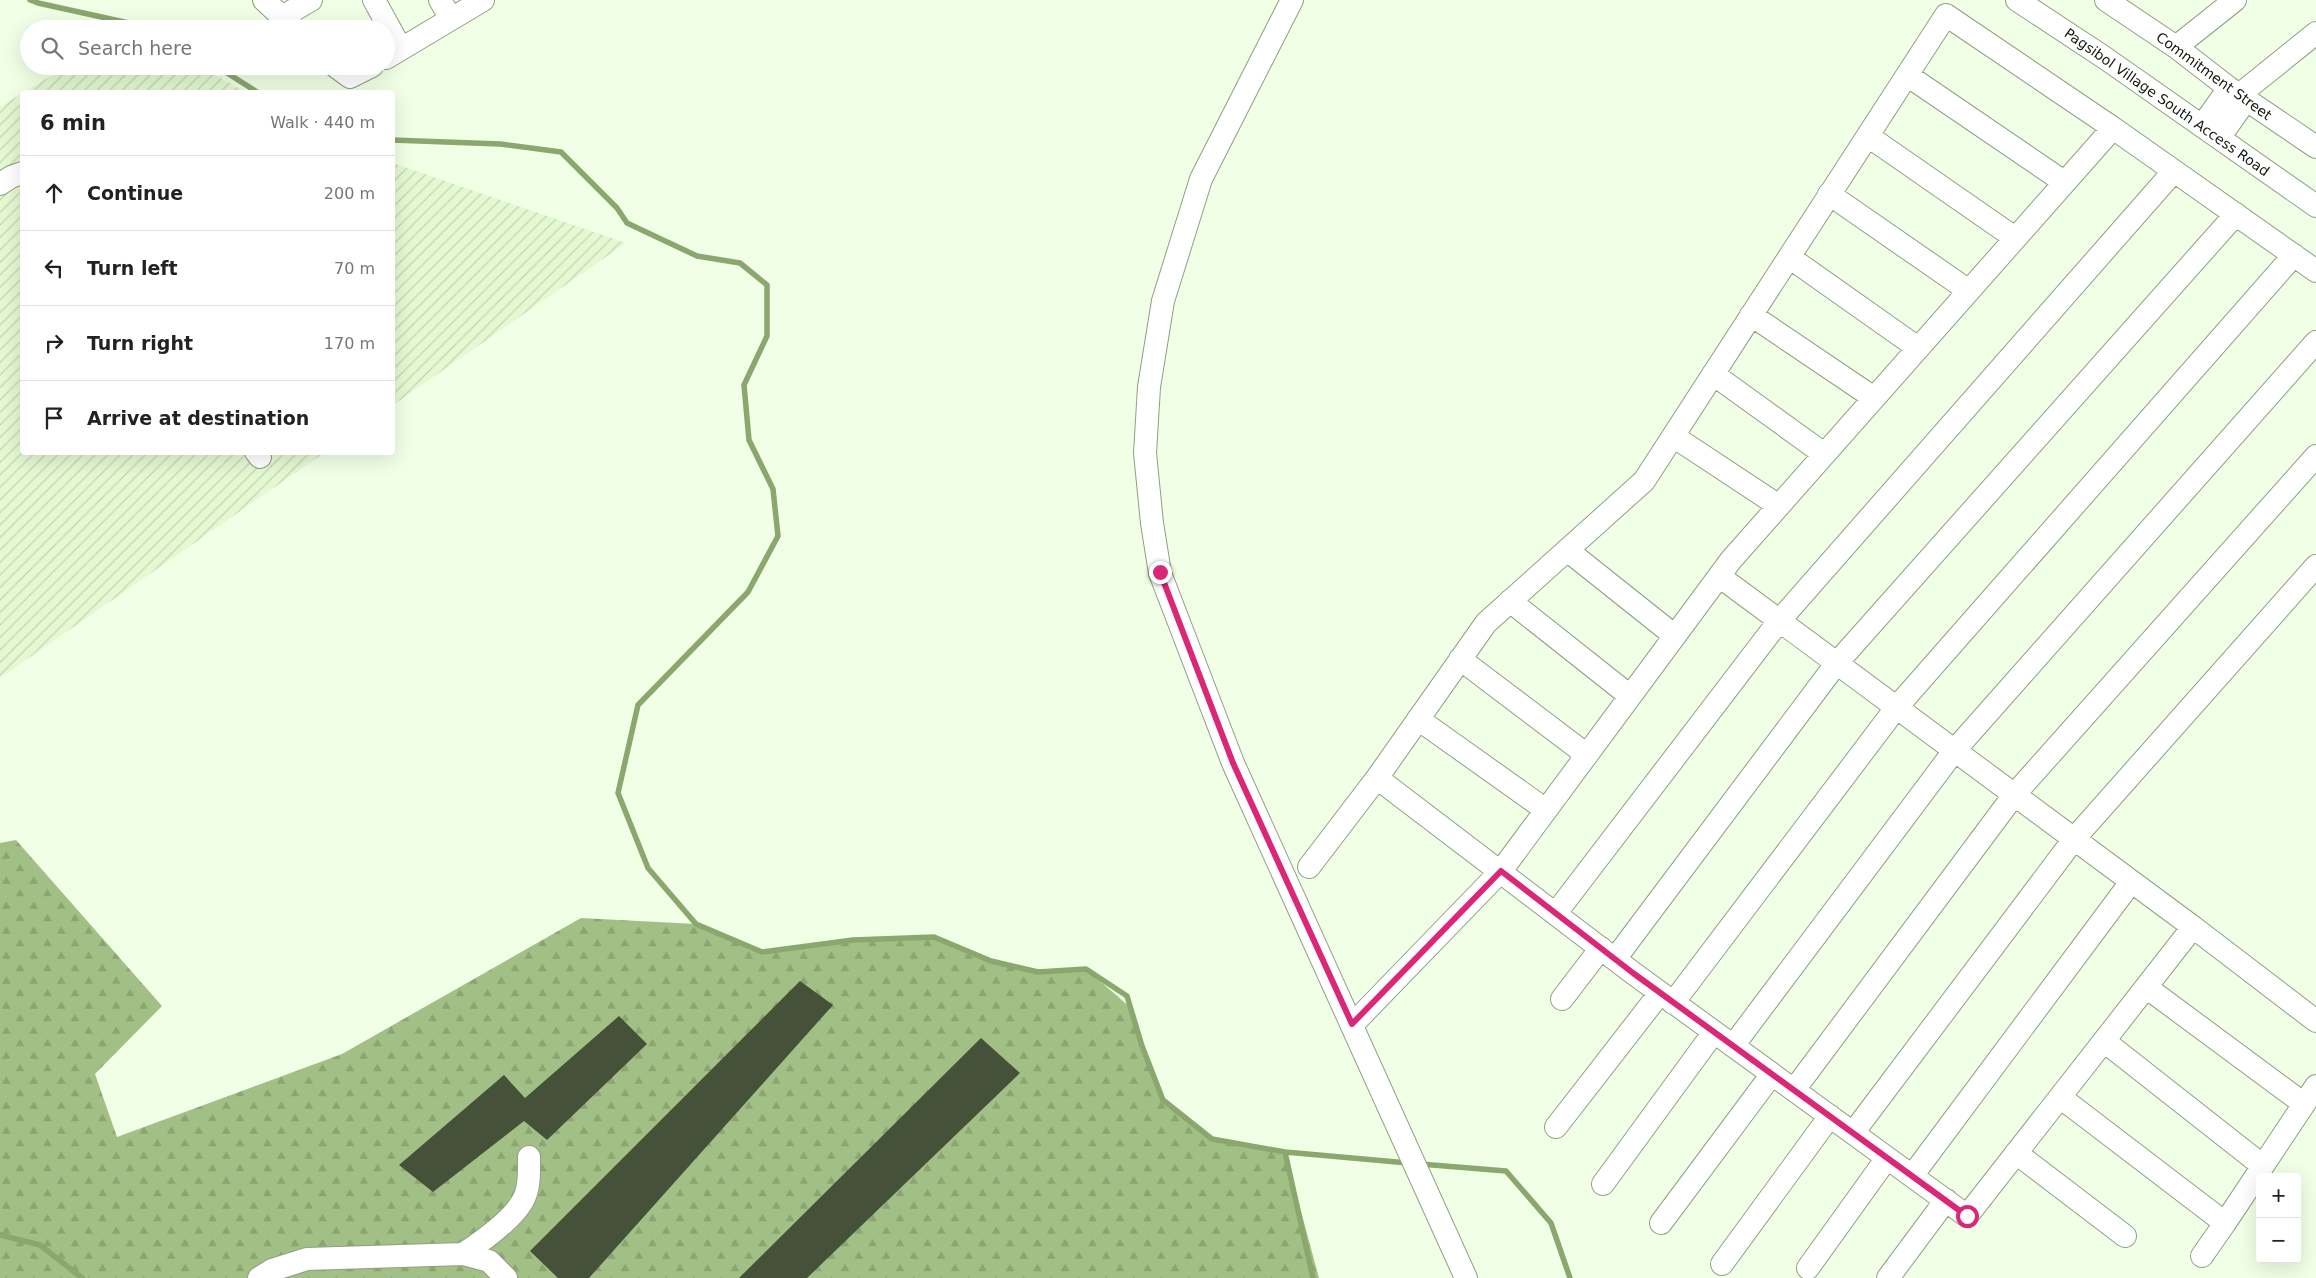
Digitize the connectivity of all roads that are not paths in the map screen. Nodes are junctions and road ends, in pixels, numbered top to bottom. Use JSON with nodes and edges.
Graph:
{"nodes":[{"id":1,"x":264,"y":0,"type":"edge"},
{"id":2,"x":311,"y":0,"type":"edge"},
{"id":3,"x":374,"y":0,"type":"edge"},
{"id":4,"x":483,"y":0,"type":"edge"},
{"id":5,"x":1292,"y":0,"type":"edge"},
{"id":6,"x":2017,"y":0,"type":"edge"},
{"id":7,"x":2236,"y":0,"type":"edge"},
{"id":8,"x":2112,"y":2,"type":"edge"},
{"id":9,"x":446,"y":9,"type":"edge"},
{"id":10,"x":285,"y":20,"type":"edge"},
{"id":11,"x":291,"y":20,"type":"edge"},
{"id":12,"x":382,"y":20,"type":"edge"},
{"id":13,"x":2316,"y":33,"type":"edge"},
{"id":14,"x":2176,"y":47,"type":"junction"},
{"id":15,"x":395,"y":52,"type":"edge"},
{"id":16,"x":1907,"y":75,"type":"junction"},
{"id":17,"x":2238,"y":94,"type":"junction"},
{"id":18,"x":2112,"y":128,"type":"junction"},
{"id":19,"x":2211,"y":132,"type":"junction"},
{"id":20,"x":1868,"y":136,"type":"junction"},
{"id":21,"x":2313,"y":140,"type":"edge"},
{"id":22,"x":2174,"y":171,"type":"junction"},
{"id":23,"x":20,"y":173,"type":"edge"},
{"id":24,"x":2064,"y":182,"type":"junction"},
{"id":25,"x":0,"y":184,"type":"edge"},
{"id":26,"x":1830,"y":194,"type":"junction"},
{"id":27,"x":2316,"y":206,"type":"edge"},
{"id":28,"x":2236,"y":214,"type":"junction"},
{"id":29,"x":2015,"y":238,"type":"junction"},
{"id":30,"x":2294,"y":255,"type":"junction"},
{"id":31,"x":1789,"y":257,"type":"junction"},
{"id":32,"x":2316,"y":271,"type":"edge"},
{"id":33,"x":1969,"y":291,"type":"junction"},
{"id":34,"x":1752,"y":315,"type":"junction"},
{"id":35,"x":2316,"y":342,"type":"edge"},
{"id":36,"x":1918,"y":348,"type":"junction"},
{"id":37,"x":1713,"y":374,"type":"junction"},
{"id":38,"x":1874,"y":398,"type":"junction"},
{"id":39,"x":1673,"y":436,"type":"junction"},
{"id":40,"x":1824,"y":454,"type":"junction"},
{"id":41,"x":2316,"y":456,"type":"edge"},
{"id":42,"x":1779,"y":506,"type":"junction"},
{"id":43,"x":1567,"y":550,"type":"junction"},
{"id":44,"x":2316,"y":566,"type":"edge"},
{"id":45,"x":1719,"y":576,"type":"junction"},
{"id":46,"x":1510,"y":601,"type":"junction"},
{"id":47,"x":1779,"y":621,"type":"junction"},
{"id":48,"x":1675,"y":636,"type":"junction"},
{"id":49,"x":1460,"y":660,"type":"junction"},
{"id":50,"x":1836,"y":664,"type":"junction"},
{"id":51,"x":1630,"y":696,"type":"junction"},
{"id":52,"x":1896,"y":708,"type":"junction"},
{"id":53,"x":1418,"y":720,"type":"junction"},
{"id":54,"x":1954,"y":751,"type":"junction"},
{"id":55,"x":1587,"y":755,"type":"junction"},
{"id":56,"x":1377,"y":778,"type":"junction"},
{"id":57,"x":2014,"y":795,"type":"junction"},
{"id":58,"x":1546,"y":810,"type":"junction"},
{"id":59,"x":2074,"y":839,"type":"junction"},
{"id":60,"x":1308,"y":867,"type":"dead end"},
{"id":61,"x":1501,"y":871,"type":"junction"},
{"id":62,"x":2131,"y":882,"type":"junction"},
{"id":63,"x":1556,"y":913,"type":"junction"},
{"id":64,"x":2193,"y":927,"type":"junction"},
{"id":65,"x":1608,"y":954,"type":"junction"},
{"id":66,"x":2146,"y":987,"type":"junction"},
{"id":67,"x":1667,"y":998,"type":"junction"},
{"id":68,"x":1562,"y":999,"type":"dead end"},
{"id":69,"x":2316,"y":1021,"type":"edge"},
{"id":70,"x":1352,"y":1024,"type":"junction"},
{"id":71,"x":1714,"y":1032,"type":"junction"},
{"id":72,"x":2104,"y":1041,"type":"junction"},
{"id":73,"x":1733,"y":1046,"type":"junction"},
{"id":74,"x":1772,"y":1074,"type":"junction"},
{"id":75,"x":1794,"y":1090,"type":"junction"},
{"id":76,"x":2310,"y":1095,"type":"edge"},
{"id":77,"x":2060,"y":1097,"type":"junction"},
{"id":78,"x":1830,"y":1116,"type":"junction"},
{"id":79,"x":1556,"y":1127,"type":"dead end"},
{"id":80,"x":1853,"y":1133,"type":"junction"},
{"id":81,"x":2016,"y":1153,"type":"junction"},
{"id":82,"x":530,"y":1157,"type":"dead end"},
{"id":83,"x":1887,"y":1158,"type":"junction"},
{"id":84,"x":2263,"y":1166,"type":"junction"},
{"id":85,"x":1912,"y":1176,"type":"junction"},
{"id":86,"x":1603,"y":1184,"type":"dead end"},
{"id":87,"x":1946,"y":1200,"type":"junction"},
{"id":88,"x":1661,"y":1223,"type":"dead end"},
{"id":89,"x":2225,"y":1223,"type":"junction"},
{"id":90,"x":2125,"y":1236,"type":"dead end"},
{"id":91,"x":463,"y":1254,"type":"junction"},
{"id":92,"x":2202,"y":1256,"type":"dead end"},
{"id":93,"x":1722,"y":1264,"type":"dead end"},
{"id":94,"x":1808,"y":1268,"type":"dead end"},
{"id":95,"x":1464,"y":1274,"type":"edge"},
{"id":96,"x":260,"y":1278,"type":"edge"},
{"id":97,"x":506,"y":1278,"type":"edge"},
{"id":98,"x":1888,"y":1278,"type":"edge"}],
"edges":[{"from":1,"to":10,"type":"street"},
{"from":2,"to":11,"type":"street"},
{"from":3,"to":12,"type":"street"},
{"from":4,"to":9,"type":"street"},
{"from":5,"to":70,"type":"street"},
{"from":6,"to":19,"type":"street","name":"Pagsibol Village South Access Road"},
{"from":7,"to":14,"type":"street"},
{"from":8,"to":14,"type":"street","name":"Commitment Street"},
{"from":9,"to":15,"type":"street"},
{"from":13,"to":17,"type":"street"},
{"from":14,"to":17,"type":"street","name":"Commitment Street"},
{"from":16,"to":18,"type":"street"},
{"from":16,"to":20,"type":"street"},
{"from":16,"to":24,"type":"street"},
{"from":17,"to":19,"type":"street"},
{"from":17,"to":21,"type":"street","name":"Commitment Street"},
{"from":18,"to":22,"type":"street"},
{"from":18,"to":24,"type":"street"},
{"from":19,"to":27,"type":"street","name":"Pagsibol Village South Access Road"},
{"from":20,"to":26,"type":"street"},
{"from":20,"to":29,"type":"street"},
{"from":22,"to":28,"type":"street"},
{"from":22,"to":47,"type":"street"},
{"from":23,"to":25,"type":"street"},
{"from":24,"to":29,"type":"street"},
{"from":26,"to":31,"type":"street"},
{"from":26,"to":33,"type":"street"},
{"from":28,"to":30,"type":"street"},
{"from":28,"to":50,"type":"street"},
{"from":29,"to":33,"type":"street"},
{"from":30,"to":32,"type":"street"},
{"from":30,"to":52,"type":"street"},
{"from":31,"to":34,"type":"street"},
{"from":31,"to":36,"type":"street"},
{"from":33,"to":36,"type":"street"},
{"from":34,"to":37,"type":"street"},
{"from":34,"to":38,"type":"street"},
{"from":35,"to":54,"type":"street"},
{"from":36,"to":38,"type":"street"},
{"from":37,"to":39,"type":"street"},
{"from":37,"to":40,"type":"street"},
{"from":38,"to":40,"type":"street"},
{"from":39,"to":42,"type":"street"},
{"from":39,"to":43,"type":"street"},
{"from":40,"to":42,"type":"street"},
{"from":41,"to":57,"type":"street"},
{"from":42,"to":45,"type":"street"},
{"from":43,"to":46,"type":"street"},
{"from":43,"to":48,"type":"street"},
{"from":44,"to":59,"type":"street"},
{"from":45,"to":47,"type":"street"},
{"from":45,"to":48,"type":"street"},
{"from":46,"to":49,"type":"street"},
{"from":46,"to":51,"type":"street"},
{"from":47,"to":50,"type":"street"},
{"from":47,"to":63,"type":"street"},
{"from":48,"to":51,"type":"street"},
{"from":49,"to":53,"type":"street"},
{"from":49,"to":55,"type":"street"},
{"from":50,"to":52,"type":"street"},
{"from":50,"to":65,"type":"street"},
{"from":51,"to":55,"type":"street"},
{"from":52,"to":54,"type":"street"},
{"from":52,"to":67,"type":"street"},
{"from":53,"to":56,"type":"street"},
{"from":53,"to":58,"type":"street"},
{"from":54,"to":57,"type":"street"},
{"from":54,"to":73,"type":"street"},
{"from":55,"to":58,"type":"street"},
{"from":56,"to":60,"type":"street"},
{"from":56,"to":61,"type":"street"},
{"from":57,"to":59,"type":"street"},
{"from":57,"to":75,"type":"street"},
{"from":58,"to":61,"type":"street"},
{"from":59,"to":62,"type":"street"},
{"from":59,"to":80,"type":"street"},
{"from":61,"to":63,"type":"street"},
{"from":61,"to":70,"type":"street"},
{"from":62,"to":64,"type":"street"},
{"from":62,"to":85,"type":"street"},
{"from":63,"to":65,"type":"street"},
{"from":64,"to":66,"type":"street"},
{"from":64,"to":69,"type":"street"},
{"from":65,"to":67,"type":"street"},
{"from":65,"to":68,"type":"street"},
{"from":66,"to":72,"type":"street"},
{"from":66,"to":76,"type":"street"},
{"from":67,"to":71,"type":"street"},
{"from":67,"to":79,"type":"street"},
{"from":70,"to":95,"type":"street"},
{"from":71,"to":73,"type":"street"},
{"from":71,"to":86,"type":"street"},
{"from":72,"to":77,"type":"street"},
{"from":72,"to":84,"type":"street"},
{"from":73,"to":74,"type":"street"},
{"from":74,"to":75,"type":"street"},
{"from":74,"to":88,"type":"street"},
{"from":75,"to":78,"type":"street"},
{"from":76,"to":84,"type":"street"},
{"from":77,"to":81,"type":"street"},
{"from":77,"to":89,"type":"street"},
{"from":78,"to":80,"type":"street"},
{"from":78,"to":93,"type":"street"},
{"from":80,"to":83,"type":"street"},
{"from":81,"to":87,"type":"street"},
{"from":81,"to":90,"type":"street"},
{"from":82,"to":91,"type":"street"},
{"from":83,"to":85,"type":"street"},
{"from":83,"to":94,"type":"street"},
{"from":84,"to":89,"type":"street"},
{"from":85,"to":87,"type":"street"},
{"from":87,"to":98,"type":"street"},
{"from":89,"to":92,"type":"street"},
{"from":91,"to":96,"type":"street"},
{"from":91,"to":97,"type":"street"}]}
